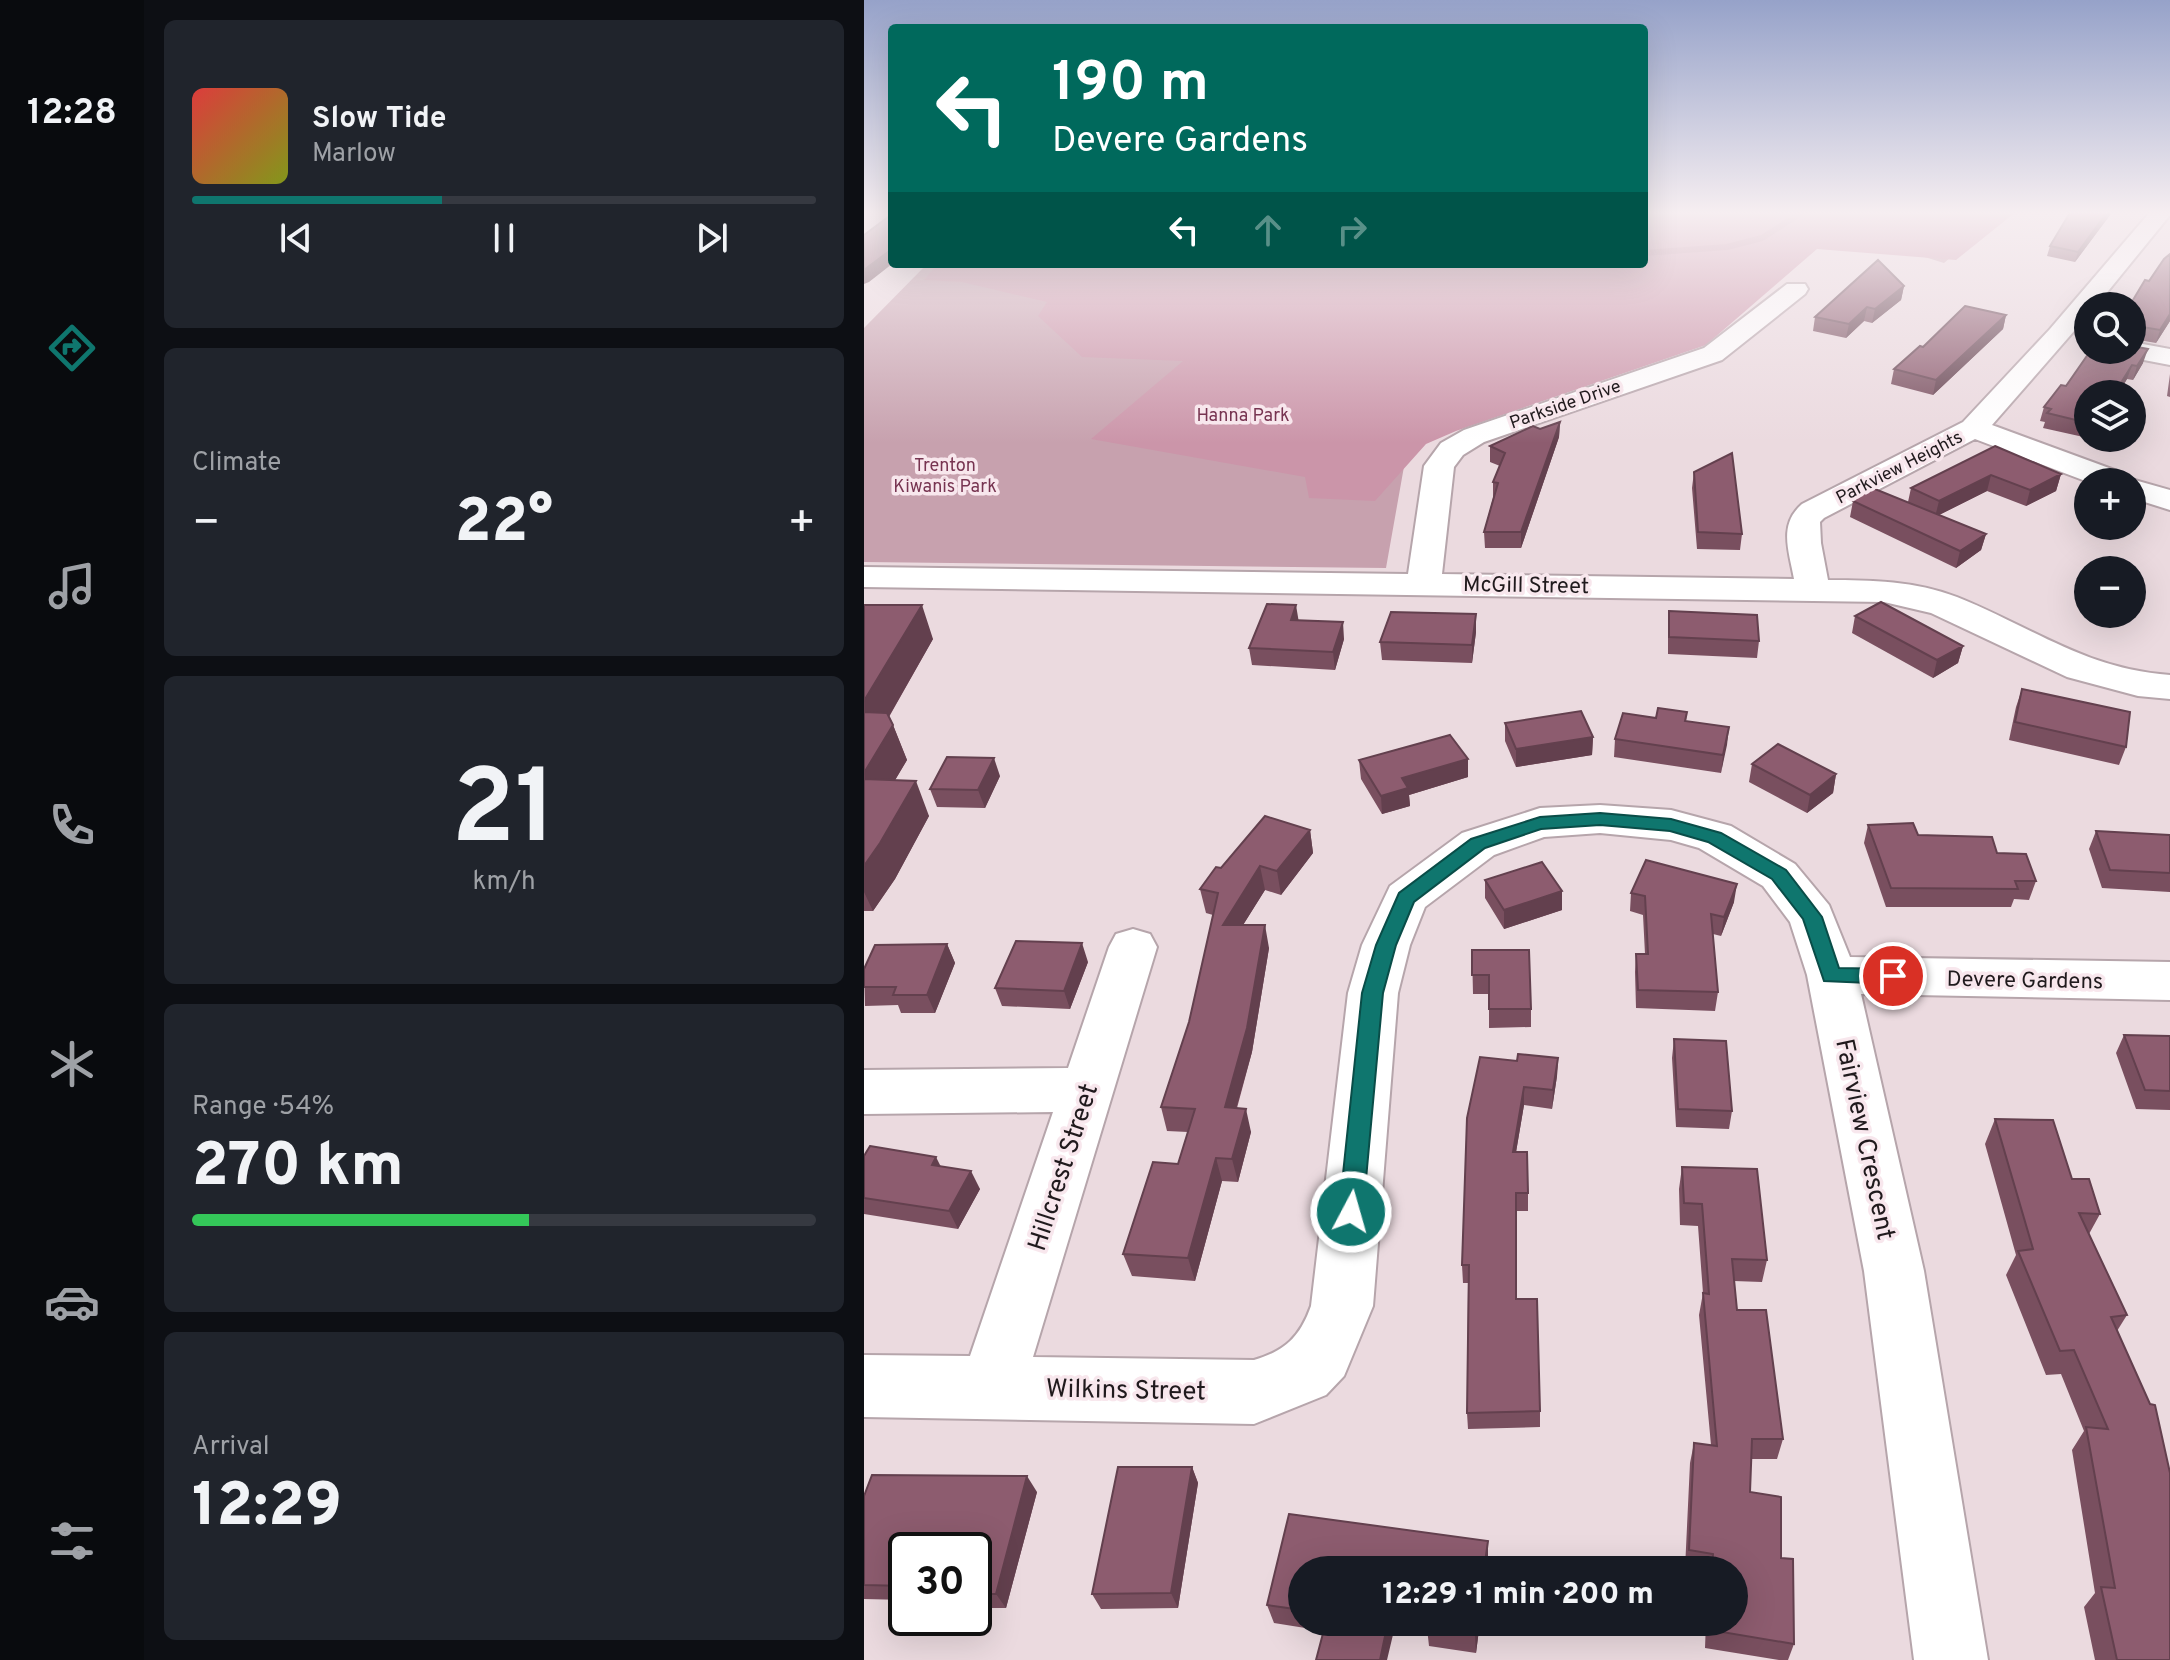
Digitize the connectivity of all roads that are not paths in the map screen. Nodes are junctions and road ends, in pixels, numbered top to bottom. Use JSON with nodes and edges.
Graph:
{"nodes":[{"id":1,"x":2097,"y":288,"type":"edge"},
{"id":2,"x":1796,"y":289,"type":"dead end"},
{"id":3,"x":2059,"y":334,"type":"junction"},
{"id":4,"x":2074,"y":337,"type":"edge"},
{"id":5,"x":2146,"y":353,"type":"edge"},
{"id":6,"x":2170,"y":357,"type":"edge"},
{"id":7,"x":1973,"y":428,"type":"junction"},
{"id":8,"x":2080,"y":468,"type":"edge"},
{"id":9,"x":2146,"y":492,"type":"edge"},
{"id":10,"x":2170,"y":500,"type":"edge"},
{"id":11,"x":864,"y":577,"type":"edge"},
{"id":12,"x":1424,"y":583,"type":"junction"},
{"id":13,"x":1813,"y":590,"type":"junction"},
{"id":14,"x":2170,"y":687,"type":"edge"},
{"id":15,"x":1133,"y":947,"type":"dead end"},
{"id":16,"x":1832,"y":975,"type":"junction"},
{"id":17,"x":2170,"y":981,"type":"edge"},
{"id":18,"x":1087,"y":1090,"type":"junction"},
{"id":19,"x":864,"y":1092,"type":"edge"},
{"id":20,"x":1342,"y":1306,"type":"joint"},
{"id":21,"x":864,"y":1386,"type":"edge"},
{"id":22,"x":992,"y":1387,"type":"junction"},
{"id":23,"x":1951,"y":1660,"type":"edge"}],
"edges":[{"from":1,"to":3,"type":"street","name":"Parkview Heights"},
{"from":2,"to":12,"type":"street","name":"Parkside Drive"},
{"from":3,"to":4,"type":"street"},
{"from":3,"to":7,"type":"street","name":"Parkview Heights"},
{"from":5,"to":6,"type":"street"},
{"from":7,"to":8,"type":"street"},
{"from":7,"to":13,"type":"street","name":"Parkview Heights"},
{"from":9,"to":10,"type":"street"},
{"from":11,"to":12,"type":"street","name":"McGill Street"},
{"from":12,"to":13,"type":"street","name":"McGill Street"},
{"from":13,"to":14,"type":"street","name":"McGill Street"},
{"from":15,"to":18,"type":"street","name":"Hillcrest Street"},
{"from":16,"to":17,"type":"street","name":"Devere Gardens"},
{"from":16,"to":20,"type":"street","name":"Fairview Crescent"},
{"from":16,"to":23,"type":"street","name":"Fairview Crescent"},
{"from":18,"to":19,"type":"street"},
{"from":18,"to":22,"type":"street","name":"Hillcrest Street"},
{"from":20,"to":22,"type":"street","name":"Wilkins Street"},
{"from":21,"to":22,"type":"street","name":"Wilkins Street"}]}
